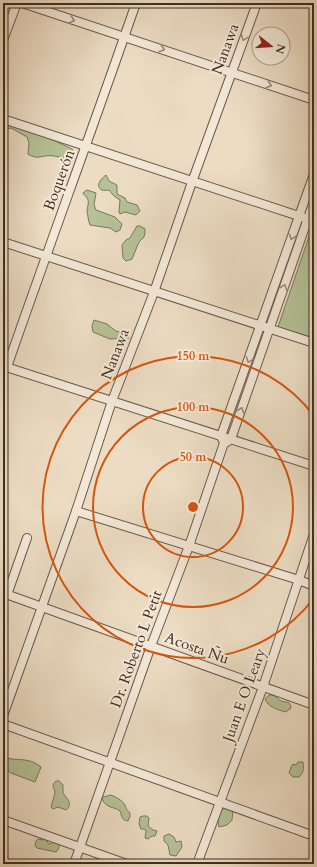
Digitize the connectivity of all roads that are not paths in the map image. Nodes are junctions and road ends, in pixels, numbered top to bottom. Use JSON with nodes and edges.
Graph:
{"nodes":[{"id":1,"x":17,"y":3,"type":"edge"},
{"id":2,"x":22,"y":3,"type":"edge"},
{"id":3,"x":136,"y":3,"type":"edge"},
{"id":4,"x":257,"y":3,"type":"edge"},
{"id":5,"x":125,"y":37,"type":"junction"},
{"id":6,"x":3,"y":40,"type":"edge"},
{"id":7,"x":232,"y":73,"type":"junction"},
{"id":8,"x":314,"y":100,"type":"edge"},
{"id":9,"x":3,"y":119,"type":"edge"},
{"id":10,"x":86,"y":147,"type":"junction"},
{"id":11,"x":314,"y":174,"type":"edge"},
{"id":12,"x":192,"y":182,"type":"junction"},
{"id":13,"x":314,"y":201,"type":"edge"},
{"id":14,"x":299,"y":216,"type":"junction"},
{"id":15,"x":308,"y":219,"type":"junction"},
{"id":16,"x":3,"y":242,"type":"edge"},
{"id":17,"x":46,"y":256,"type":"junction"},
{"id":18,"x":154,"y":292,"type":"junction"},
{"id":19,"x":261,"y":325,"type":"junction"},
{"id":20,"x":269,"y":329,"type":"junction"},
{"id":21,"x":314,"y":343,"type":"edge"},
{"id":22,"x":5,"y":367,"type":"edge"},
{"id":23,"x":112,"y":401,"type":"junction"},
{"id":24,"x":226,"y":440,"type":"junction"},
{"id":25,"x":314,"y":466,"type":"edge"},
{"id":26,"x":76,"y":511,"type":"junction"},
{"id":27,"x":314,"y":534,"type":"edge"},
{"id":28,"x":27,"y":538,"type":"dead end"},
{"id":29,"x":189,"y":546,"type":"junction"},
{"id":30,"x":299,"y":580,"type":"junction"},
{"id":31,"x":314,"y":586,"type":"edge"},
{"id":32,"x":5,"y":594,"type":"edge"},
{"id":33,"x":42,"y":607,"type":"junction"},
{"id":34,"x":151,"y":646,"type":"junction"},
{"id":35,"x":263,"y":687,"type":"junction"},
{"id":36,"x":314,"y":705,"type":"edge"},
{"id":37,"x":3,"y":716,"type":"edge"},
{"id":38,"x":3,"y":724,"type":"edge"},
{"id":39,"x":110,"y":763,"type":"junction"},
{"id":40,"x":220,"y":802,"type":"junction"},
{"id":41,"x":3,"y":820,"type":"edge"},
{"id":42,"x":314,"y":836,"type":"edge"},
{"id":43,"x":80,"y":847,"type":"junction"},
{"id":44,"x":74,"y":864,"type":"edge"},
{"id":45,"x":127,"y":864,"type":"edge"},
{"id":46,"x":197,"y":864,"type":"edge"}],
"edges":[{"from":1,"to":6,"type":"street"},
{"from":2,"to":5,"type":"street","one_way":true},
{"from":3,"to":5,"type":"street","name":"Boquerón"},
{"from":4,"to":7,"type":"street","name":"Nanawa","one_way":true},
{"from":5,"to":7,"type":"street","one_way":true},
{"from":5,"to":10,"type":"street","name":"Boquerón"},
{"from":7,"to":8,"type":"street","one_way":true},
{"from":7,"to":12,"type":"street","name":"Nanawa"},
{"from":9,"to":10,"type":"street"},
{"from":10,"to":12,"type":"street"},
{"from":10,"to":17,"type":"street","name":"Boquerón"},
{"from":11,"to":14,"type":"street","name":"Dr. Roberto L Petit"},
{"from":12,"to":14,"type":"street"},
{"from":12,"to":18,"type":"street","name":"Nanawa"},
{"from":13,"to":15,"type":"street","name":"Dr. Roberto L Petit"},
{"from":14,"to":15,"type":"street"},
{"from":14,"to":19,"type":"street","name":"Dr. Roberto L Petit","one_way":true},
{"from":20,"to":15,"type":"street","name":"Dr. Roberto L Petit","one_way":true},
{"from":16,"to":17,"type":"street"},
{"from":17,"to":18,"type":"street"},
{"from":17,"to":22,"type":"street","name":"Boquerón"},
{"from":18,"to":19,"type":"street"},
{"from":18,"to":23,"type":"street","name":"Nanawa"},
{"from":19,"to":20,"type":"street"},
{"from":19,"to":24,"type":"street","name":"Dr. Roberto L Petit","one_way":true},
{"from":20,"to":21,"type":"street"},
{"from":24,"to":20,"type":"street","name":"Dr. Roberto L Petit","one_way":true},
{"from":22,"to":23,"type":"street"},
{"from":23,"to":24,"type":"street"},
{"from":23,"to":26,"type":"street","name":"Nanawa"},
{"from":24,"to":25,"type":"street"},
{"from":24,"to":29,"type":"street","name":"Dr. Roberto L Petit"},
{"from":26,"to":29,"type":"street"},
{"from":26,"to":33,"type":"street","name":"Nanawa"},
{"from":27,"to":30,"type":"street","name":"Juan E O Leary"},
{"from":28,"to":32,"type":"street"},
{"from":29,"to":30,"type":"street"},
{"from":29,"to":34,"type":"street","name":"Dr. Roberto L Petit"},
{"from":30,"to":31,"type":"street"},
{"from":30,"to":35,"type":"street","name":"Juan E O Leary"},
{"from":32,"to":33,"type":"street","name":"Acosta Ñu"},
{"from":33,"to":34,"type":"street","name":"Acosta Ñu"},
{"from":33,"to":37,"type":"street","name":"Nanawa"},
{"from":34,"to":35,"type":"street","name":"Acosta Ñu"},
{"from":34,"to":39,"type":"street","name":"Dr. Roberto L Petit"},
{"from":35,"to":36,"type":"street","name":"Acosta Ñu"},
{"from":35,"to":40,"type":"street","name":"Juan E O Leary"},
{"from":38,"to":39,"type":"street"},
{"from":39,"to":40,"type":"street"},
{"from":39,"to":43,"type":"street","name":"Dr. Roberto L Petit"},
{"from":40,"to":42,"type":"street"},
{"from":40,"to":46,"type":"street","name":"Juan E O Leary"},
{"from":41,"to":43,"type":"street"},
{"from":43,"to":44,"type":"street","name":"Dr. Roberto L Petit"},
{"from":43,"to":45,"type":"street"}]}
